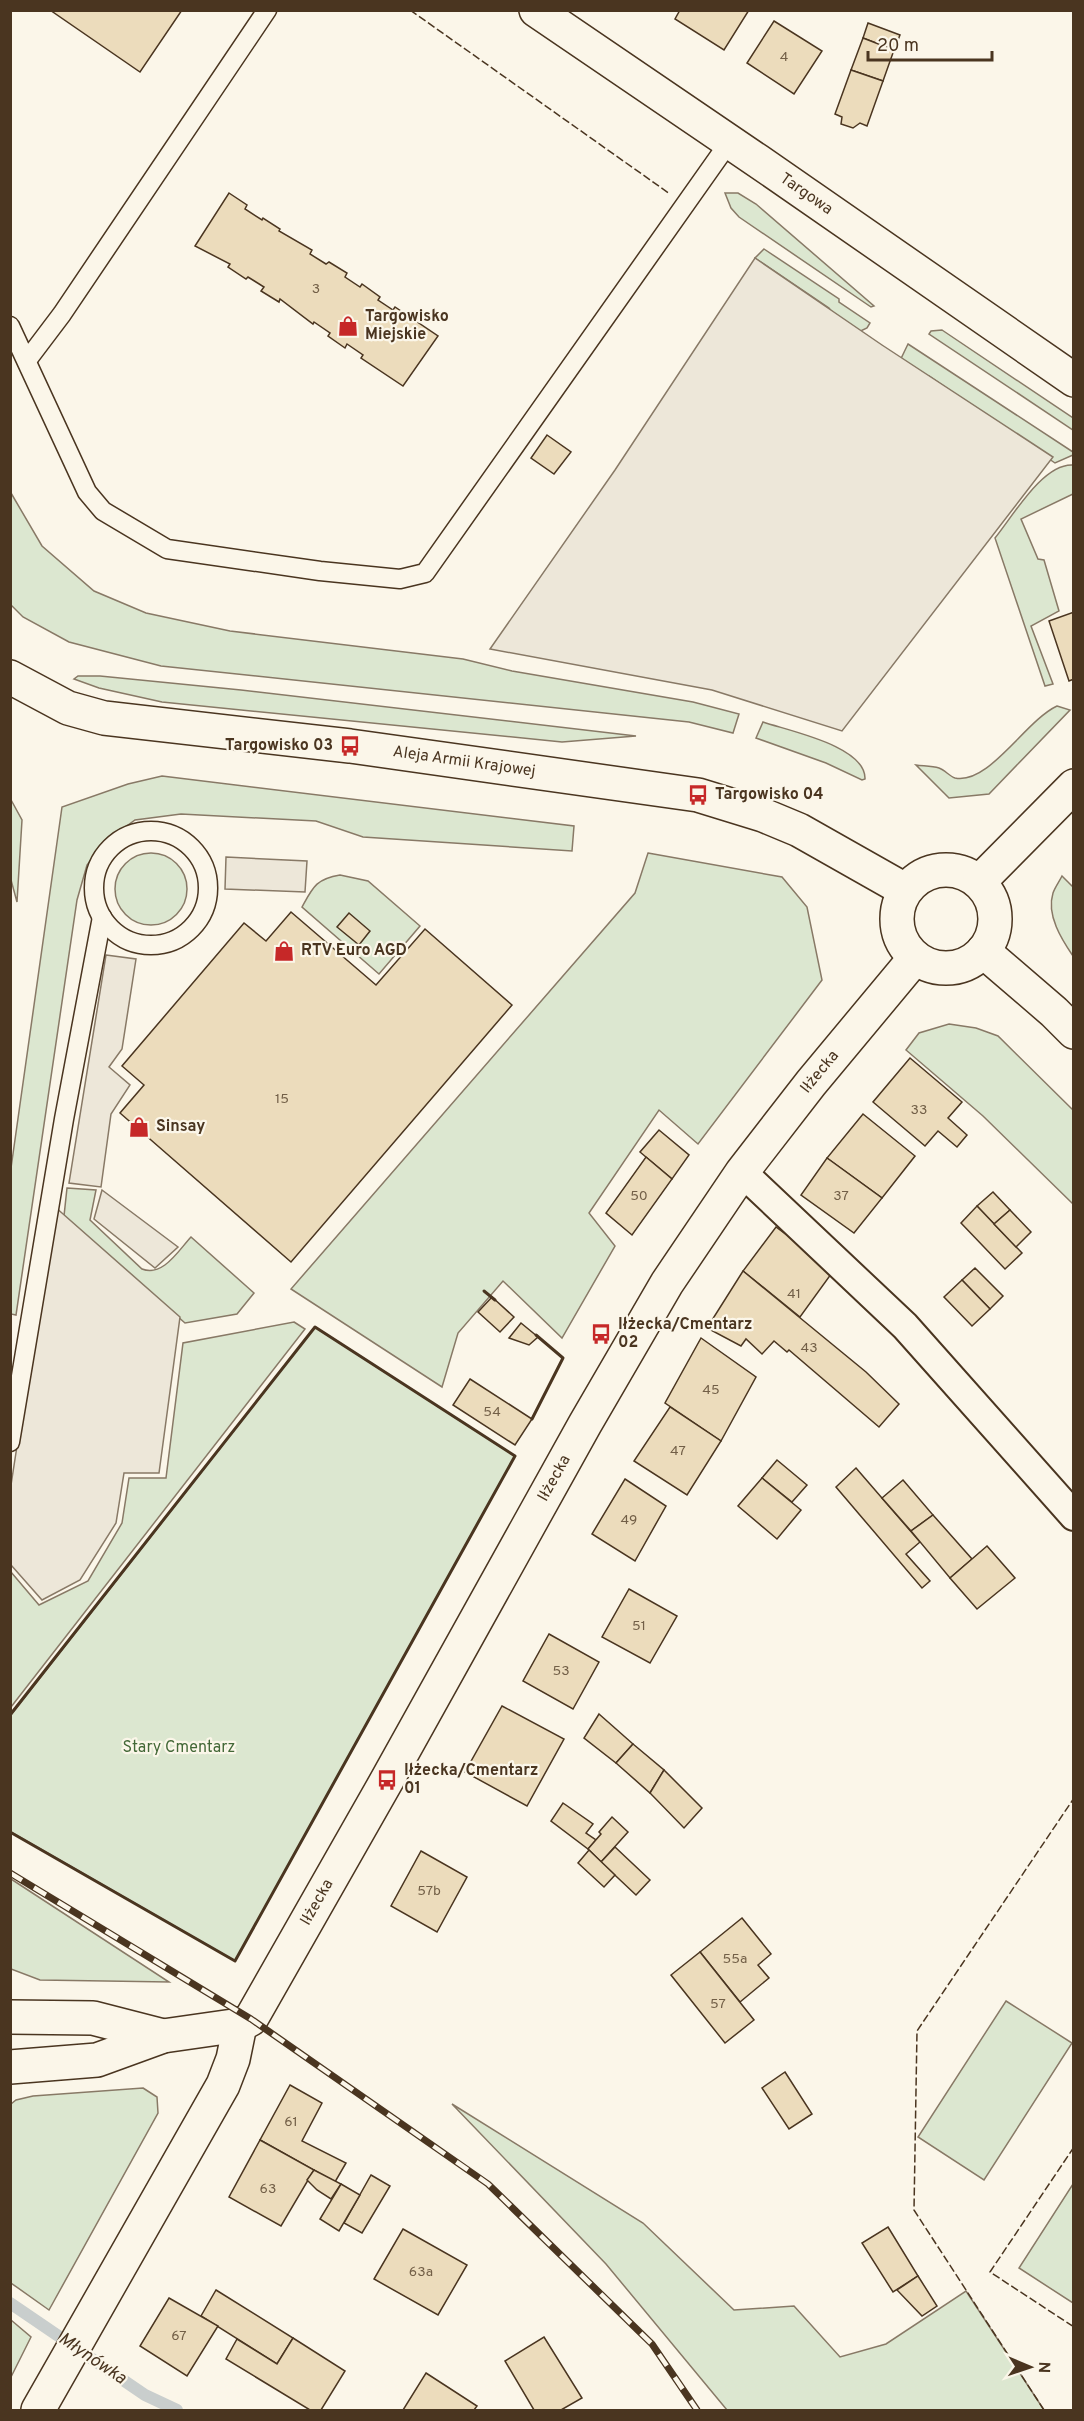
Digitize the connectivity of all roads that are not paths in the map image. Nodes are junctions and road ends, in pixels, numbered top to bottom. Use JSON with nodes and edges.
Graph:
{"nodes":[{"id":1,"x":267,"y":10,"type":"edge"},
{"id":2,"x":536,"y":10,"type":"edge"},
{"id":3,"x":730,"y":141,"type":"junction"},
{"id":4,"x":10,"y":326,"type":"edge"},
{"id":5,"x":28,"y":360,"type":"junction"},
{"id":6,"x":1074,"y":381,"type":"edge"},
{"id":7,"x":10,"y":677,"type":"edge"},
{"id":8,"x":1074,"y":786,"type":"edge"},
{"id":9,"x":980,"y":881,"type":"junction"},
{"id":10,"x":905,"y":890,"type":"junction"},
{"id":11,"x":102,"y":917,"type":"junction"},
{"id":12,"x":983,"y":951,"type":"junction"},
{"id":13,"x":915,"y":958,"type":"junction"},
{"id":14,"x":1074,"y":1032,"type":"edge"},
{"id":15,"x":742,"y":1172,"type":"junction"},
{"id":16,"x":10,"y":1442,"type":"edge"},
{"id":17,"x":1074,"y":1516,"type":"edge"},
{"id":18,"x":10,"y":2017,"type":"edge"},
{"id":19,"x":240,"y":2025,"type":"junction"},
{"id":20,"x":163,"y":2036,"type":"junction"},
{"id":21,"x":10,"y":2067,"type":"edge"},
{"id":22,"x":38,"y":2410,"type":"edge"}],
"edges":[{"from":1,"to":5,"type":"lane"},
{"from":2,"to":3,"type":"street","name":"Targowa"},
{"from":3,"to":5,"type":"lane"},
{"from":3,"to":6,"type":"street","name":"Targowa"},
{"from":4,"to":5,"type":"lane"},
{"from":7,"to":10,"type":"street","name":"Aleja Armii Krajowej"},
{"from":8,"to":9,"type":"street"},
{"from":9,"to":10,"type":"street"},
{"from":9,"to":12,"type":"street"},
{"from":10,"to":13,"type":"street"},
{"from":11,"to":11,"type":"lane"},
{"from":11,"to":16,"type":"lane"},
{"from":12,"to":13,"type":"street"},
{"from":12,"to":14,"type":"street"},
{"from":13,"to":15,"type":"street","name":"Iłżecka"},
{"from":15,"to":17,"type":"street"},
{"from":15,"to":19,"type":"street","name":"Iłżecka"},
{"from":18,"to":20,"type":"street"},
{"from":19,"to":20,"type":"street"},
{"from":19,"to":22,"type":"street"},
{"from":20,"to":21,"type":"street"}]}
